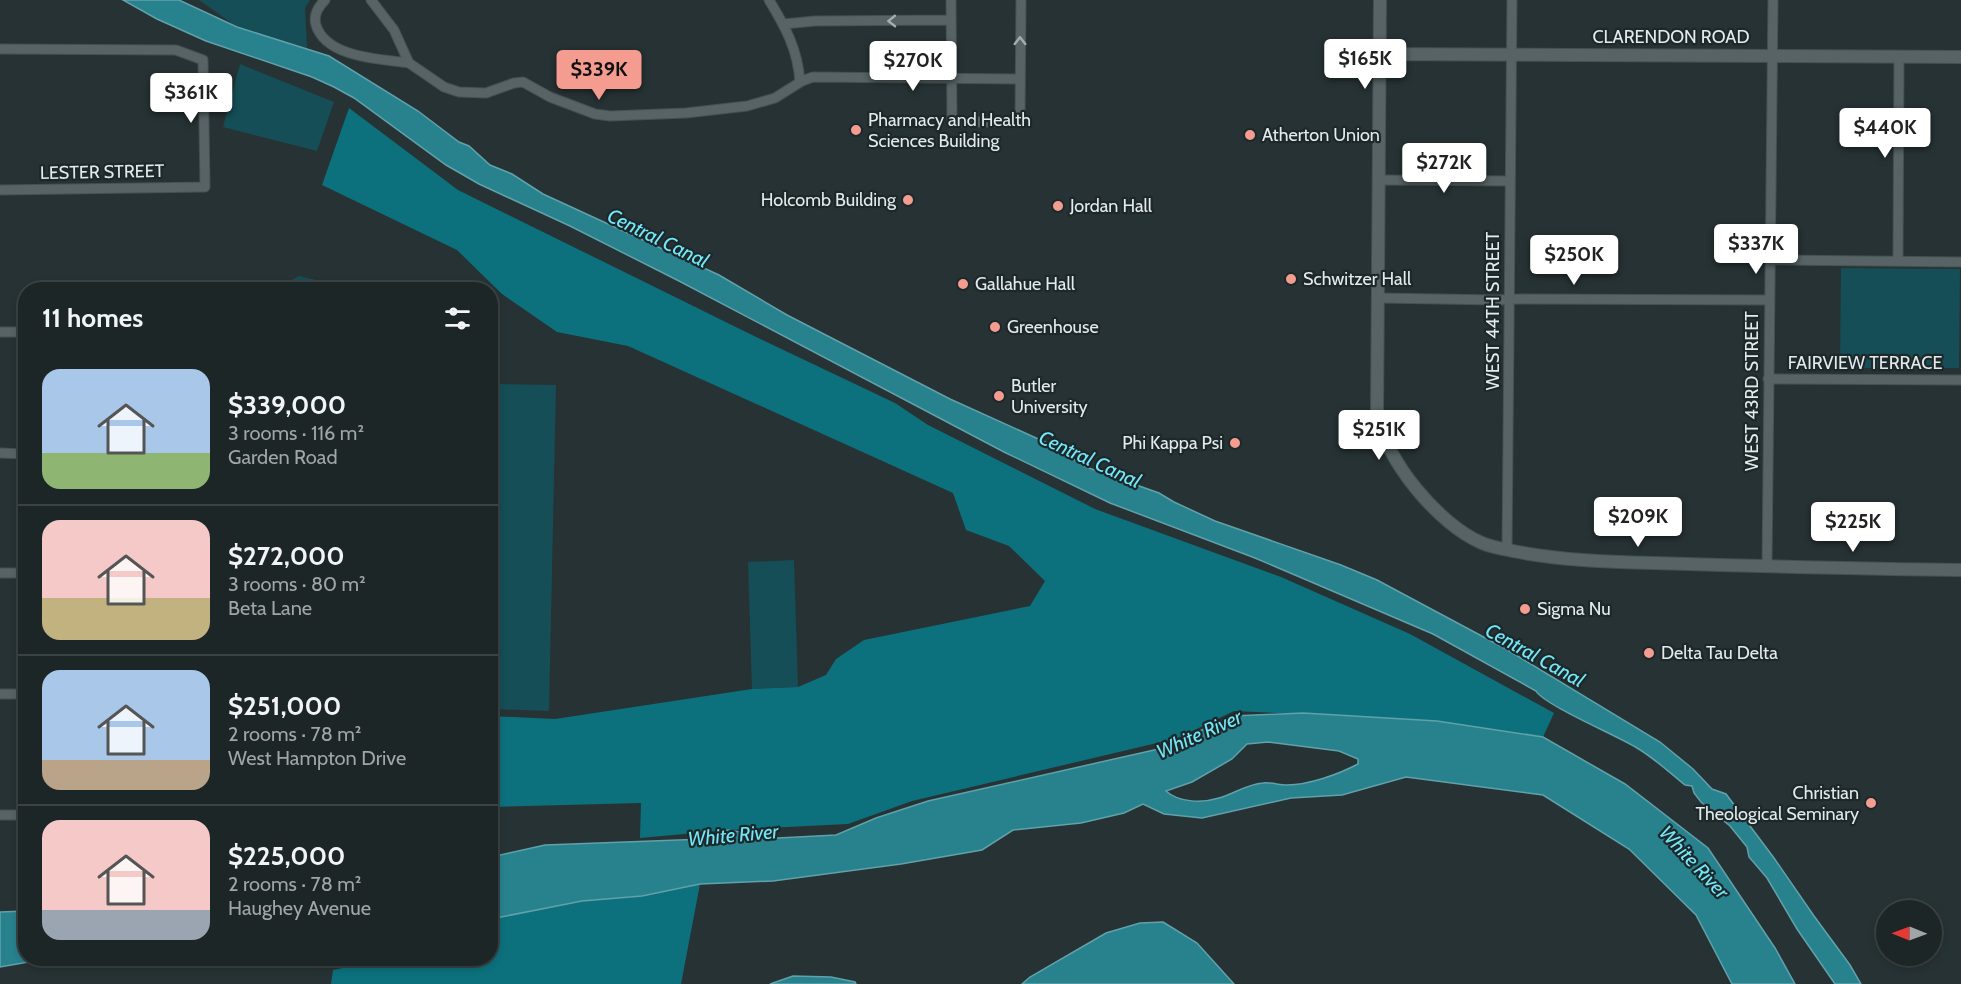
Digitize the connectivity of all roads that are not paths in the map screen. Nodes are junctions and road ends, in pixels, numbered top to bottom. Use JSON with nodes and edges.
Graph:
{"nodes":[{"id":1,"x":325,"y":0,"type":"edge"},
{"id":2,"x":371,"y":0,"type":"edge"},
{"id":3,"x":769,"y":0,"type":"edge"},
{"id":4,"x":951,"y":0,"type":"edge"},
{"id":5,"x":1021,"y":0,"type":"edge"},
{"id":6,"x":1380,"y":0,"type":"edge"},
{"id":7,"x":1512,"y":0,"type":"edge"},
{"id":8,"x":1773,"y":0,"type":"edge"},
{"id":9,"x":951,"y":20,"type":"junction"},
{"id":10,"x":784,"y":24,"type":"junction"},
{"id":11,"x":0,"y":49,"type":"edge"},
{"id":12,"x":1380,"y":54,"type":"junction"},
{"id":13,"x":1512,"y":54,"type":"junction"},
{"id":14,"x":1773,"y":55,"type":"junction"},
{"id":15,"x":1899,"y":57,"type":"junction"},
{"id":16,"x":1961,"y":57,"type":"edge"},
{"id":17,"x":409,"y":63,"type":"junction"},
{"id":18,"x":952,"y":78,"type":"junction"},
{"id":19,"x":1020,"y":79,"type":"junction"},
{"id":20,"x":800,"y":81,"type":"junction"},
{"id":21,"x":1379,"y":180,"type":"junction"},
{"id":22,"x":1510,"y":181,"type":"junction"},
{"id":23,"x":0,"y":190,"type":"edge"},
{"id":24,"x":1769,"y":260,"type":"junction"},
{"id":25,"x":1898,"y":261,"type":"junction"},
{"id":26,"x":1961,"y":262,"type":"edge"},
{"id":27,"x":1379,"y":298,"type":"junction"},
{"id":28,"x":1509,"y":299,"type":"junction"},
{"id":29,"x":1769,"y":300,"type":"junction"},
{"id":30,"x":0,"y":332,"type":"edge"},
{"id":31,"x":18,"y":332,"type":"edge"},
{"id":32,"x":1768,"y":379,"type":"junction"},
{"id":33,"x":1961,"y":380,"type":"edge"},
{"id":34,"x":0,"y":453,"type":"edge"},
{"id":35,"x":18,"y":454,"type":"edge"},
{"id":36,"x":1508,"y":550,"type":"junction"},
{"id":37,"x":1767,"y":566,"type":"junction"},
{"id":38,"x":1961,"y":570,"type":"edge"},
{"id":39,"x":0,"y":573,"type":"edge"},
{"id":40,"x":18,"y":573,"type":"edge"},
{"id":41,"x":0,"y":694,"type":"edge"},
{"id":42,"x":18,"y":694,"type":"edge"},
{"id":43,"x":0,"y":815,"type":"edge"},
{"id":44,"x":18,"y":815,"type":"edge"}],
"edges":[{"from":1,"to":17,"type":"street"},
{"from":2,"to":17,"type":"street"},
{"from":3,"to":10,"type":"street"},
{"from":4,"to":9,"type":"street"},
{"from":19,"to":5,"type":"street","one_way":true},
{"from":6,"to":12,"type":"street"},
{"from":7,"to":13,"type":"street","name":"WEST 44TH STREET"},
{"from":8,"to":14,"type":"street","name":"WEST 43RD STREET"},
{"from":9,"to":10,"type":"street","one_way":true},
{"from":9,"to":18,"type":"street"},
{"from":10,"to":20,"type":"street"},
{"from":11,"to":23,"type":"street","name":"LESTER STREET"},
{"from":12,"to":13,"type":"street","name":"CLARENDON ROAD"},
{"from":12,"to":21,"type":"street"},
{"from":13,"to":14,"type":"street","name":"CLARENDON ROAD"},
{"from":13,"to":22,"type":"street","name":"WEST 44TH STREET"},
{"from":14,"to":15,"type":"street","name":"CLARENDON ROAD"},
{"from":14,"to":24,"type":"street","name":"WEST 43RD STREET"},
{"from":15,"to":16,"type":"street","name":"CLARENDON ROAD"},
{"from":15,"to":25,"type":"street"},
{"from":17,"to":20,"type":"street"},
{"from":18,"to":19,"type":"street"},
{"from":18,"to":19,"type":"street"},
{"from":18,"to":20,"type":"street"},
{"from":21,"to":22,"type":"street"},
{"from":21,"to":27,"type":"street"},
{"from":22,"to":28,"type":"street","name":"WEST 44TH STREET"},
{"from":24,"to":25,"type":"street"},
{"from":24,"to":29,"type":"street","name":"WEST 43RD STREET"},
{"from":25,"to":26,"type":"street"},
{"from":27,"to":28,"type":"street"},
{"from":27,"to":36,"type":"street"},
{"from":28,"to":29,"type":"street"},
{"from":28,"to":36,"type":"street","name":"WEST 44TH STREET"},
{"from":29,"to":32,"type":"street","name":"WEST 43RD STREET"},
{"from":30,"to":31,"type":"street"},
{"from":32,"to":33,"type":"street","name":"FAIRVIEW TERRACE"},
{"from":32,"to":37,"type":"street","name":"WEST 43RD STREET"},
{"from":34,"to":35,"type":"street"},
{"from":36,"to":37,"type":"street"},
{"from":37,"to":38,"type":"street"},
{"from":39,"to":40,"type":"street"},
{"from":41,"to":42,"type":"street"},
{"from":43,"to":44,"type":"street"}]}
